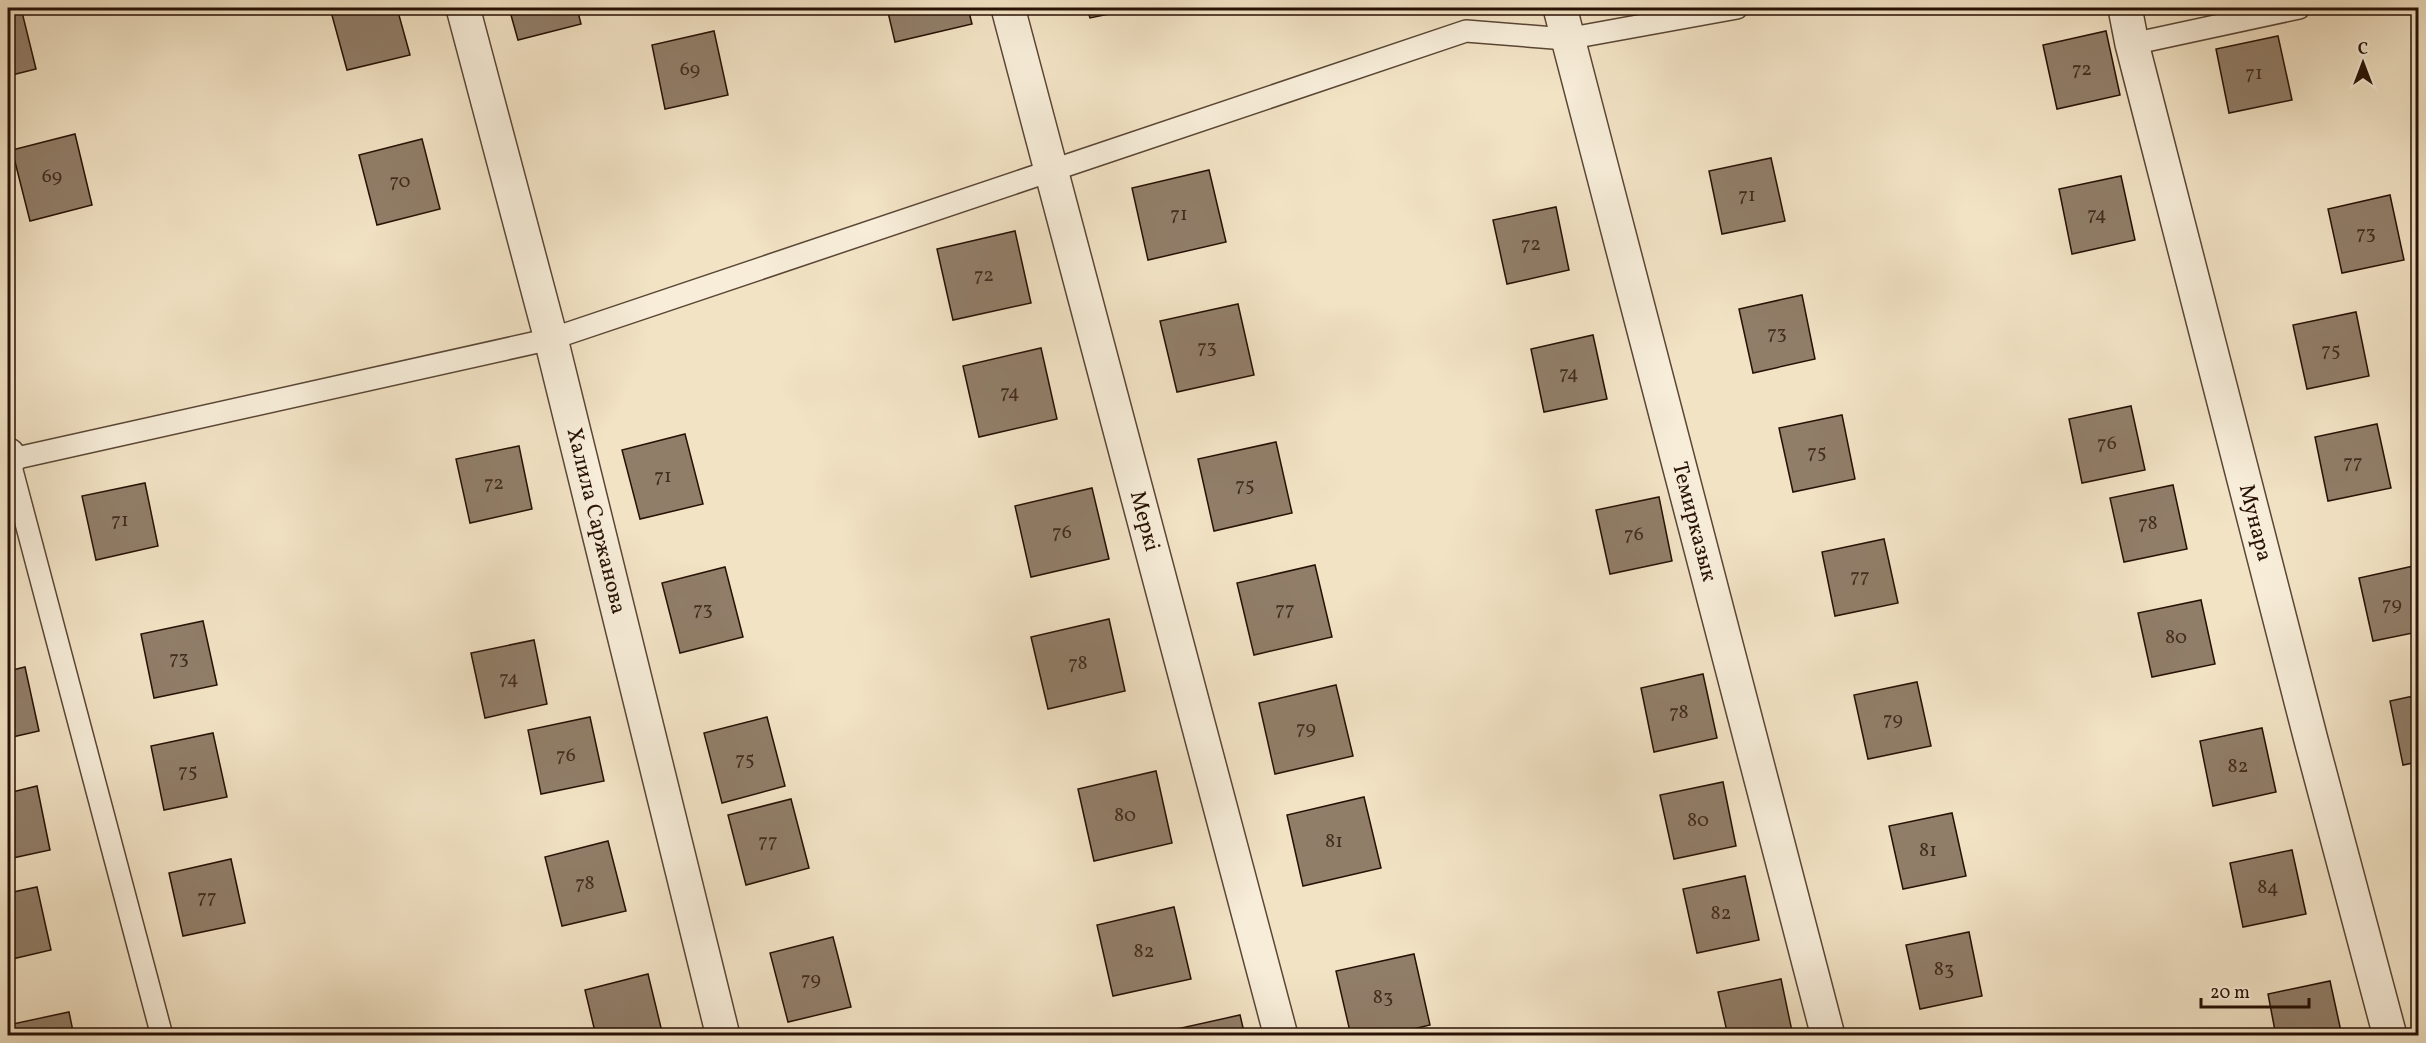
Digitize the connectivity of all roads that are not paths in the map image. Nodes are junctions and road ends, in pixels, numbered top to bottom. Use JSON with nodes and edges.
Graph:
{"nodes":[{"id":1,"x":463,"y":8,"type":"edge"},
{"id":2,"x":1008,"y":8,"type":"edge"},
{"id":3,"x":1737,"y":8,"type":"edge"},
{"id":4,"x":2125,"y":8,"type":"edge"},
{"id":5,"x":2299,"y":8,"type":"edge"},
{"id":6,"x":1563,"y":23,"type":"edge"},
{"id":7,"x":2132,"y":44,"type":"junction"},
{"id":8,"x":1051,"y":171,"type":"junction"},
{"id":9,"x":551,"y":339,"type":"junction"},
{"id":10,"x":8,"y":458,"type":"edge"},
{"id":11,"x":162,"y":1035,"type":"edge"},
{"id":12,"x":723,"y":1035,"type":"edge"},
{"id":13,"x":1281,"y":1035,"type":"edge"},
{"id":14,"x":1828,"y":1035,"type":"edge"},
{"id":15,"x":2390,"y":1035,"type":"edge"}],
"edges":[{"from":1,"to":9,"type":"street","name":"Халила Саржанова"},
{"from":2,"to":8,"type":"street","name":"Меркі"},
{"from":3,"to":6,"type":"lane"},
{"from":4,"to":7,"type":"street","name":"Мунара"},
{"from":5,"to":7,"type":"lane"},
{"from":6,"to":8,"type":"lane"},
{"from":6,"to":14,"type":"street","name":"Темирказык"},
{"from":7,"to":15,"type":"street","name":"Мунара"},
{"from":8,"to":9,"type":"lane"},
{"from":8,"to":13,"type":"street","name":"Меркі"},
{"from":9,"to":10,"type":"lane"},
{"from":9,"to":12,"type":"street","name":"Халила Саржанова"},
{"from":10,"to":11,"type":"lane"}]}
